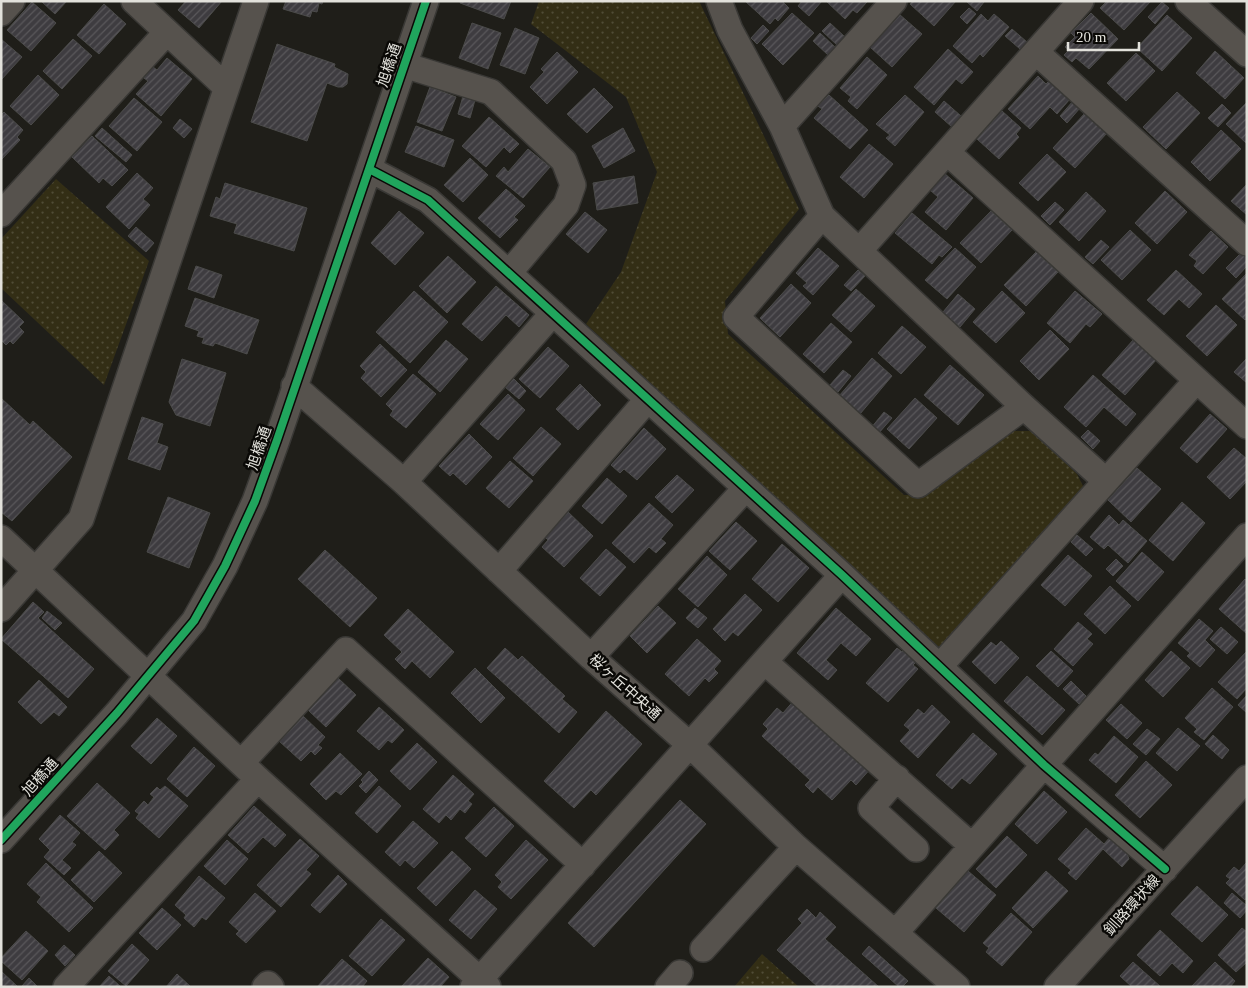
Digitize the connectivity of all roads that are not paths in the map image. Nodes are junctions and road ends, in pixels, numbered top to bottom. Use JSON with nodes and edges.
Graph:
{"nodes":[{"id":1,"x":12,"y":1,"type":"edge"},
{"id":2,"x":134,"y":1,"type":"edge"},
{"id":3,"x":256,"y":1,"type":"edge"},
{"id":4,"x":426,"y":1,"type":"edge"},
{"id":5,"x":718,"y":1,"type":"edge"},
{"id":6,"x":894,"y":1,"type":"edge"},
{"id":7,"x":1081,"y":1,"type":"edge"},
{"id":8,"x":1188,"y":1,"type":"edge"},
{"id":9,"x":1,"y":13,"type":"edge"},
{"id":10,"x":167,"y":32,"type":"junction"},
{"id":11,"x":1036,"y":52,"type":"junction"},
{"id":12,"x":1247,"y":54,"type":"edge"},
{"id":13,"x":404,"y":65,"type":"junction"},
{"id":14,"x":226,"y":87,"type":"junction"},
{"id":15,"x":782,"y":126,"type":"junction"},
{"id":16,"x":947,"y":152,"type":"junction"},
{"id":17,"x":369,"y":169,"type":"junction"},
{"id":18,"x":1,"y":214,"type":"edge"},
{"id":19,"x":822,"y":216,"type":"junction"},
{"id":20,"x":1247,"y":243,"type":"edge"},
{"id":21,"x":859,"y":251,"type":"junction"},
{"id":22,"x":509,"y":273,"type":"junction"},
{"id":23,"x":553,"y":313,"type":"junction"},
{"id":24,"x":1196,"y":381,"type":"junction"},
{"id":25,"x":294,"y":386,"type":"junction"},
{"id":26,"x":648,"y":399,"type":"junction"},
{"id":27,"x":1024,"y":407,"type":"junction"},
{"id":28,"x":1247,"y":426,"type":"edge"},
{"id":29,"x":1106,"y":481,"type":"junction"},
{"id":30,"x":404,"y":482,"type":"junction"},
{"id":31,"x":745,"y":489,"type":"junction"},
{"id":32,"x":1247,"y":536,"type":"edge"},
{"id":33,"x":1,"y":538,"type":"edge"},
{"id":34,"x":36,"y":571,"type":"junction"},
{"id":35,"x":499,"y":571,"type":"junction"},
{"id":36,"x":842,"y":575,"type":"junction"},
{"id":37,"x":1,"y":609,"type":"edge"},
{"id":38,"x":591,"y":657,"type":"junction"},
{"id":39,"x":765,"y":662,"type":"junction"},
{"id":40,"x":940,"y":666,"type":"junction"},
{"id":41,"x":147,"y":676,"type":"junction"},
{"id":42,"x":690,"y":745,"type":"junction"},
{"id":43,"x":1044,"y":765,"type":"junction"},
{"id":44,"x":249,"y":771,"type":"junction"},
{"id":45,"x":897,"y":778,"type":"junction"},
{"id":46,"x":1247,"y":778,"type":"edge"},
{"id":47,"x":1,"y":840,"type":"edge"},
{"id":48,"x":972,"y":846,"type":"junction"},
{"id":49,"x":796,"y":847,"type":"junction"},
{"id":50,"x":916,"y":849,"type":"dead end"},
{"id":51,"x":583,"y":865,"type":"junction"},
{"id":52,"x":1165,"y":868,"type":"junction"},
{"id":53,"x":896,"y":932,"type":"junction"},
{"id":54,"x":704,"y":949,"type":"dead end"},
{"id":55,"x":480,"y":984,"type":"edge"},
{"id":56,"x":66,"y":987,"type":"edge"},
{"id":57,"x":266,"y":987,"type":"edge"},
{"id":58,"x":271,"y":987,"type":"edge"},
{"id":59,"x":957,"y":987,"type":"edge"},
{"id":60,"x":1057,"y":987,"type":"edge"}],
"edges":[{"from":1,"to":9,"type":"street"},
{"from":2,"to":10,"type":"street"},
{"from":3,"to":14,"type":"street"},
{"from":4,"to":13,"type":"street","name":"旭橋通"},
{"from":5,"to":15,"type":"street"},
{"from":6,"to":15,"type":"street"},
{"from":7,"to":11,"type":"street"},
{"from":8,"to":12,"type":"street"},
{"from":10,"to":14,"type":"street"},
{"from":10,"to":18,"type":"street"},
{"from":11,"to":16,"type":"street"},
{"from":11,"to":20,"type":"street"},
{"from":13,"to":17,"type":"street","name":"旭橋通"},
{"from":13,"to":22,"type":"street"},
{"from":14,"to":34,"type":"street"},
{"from":15,"to":19,"type":"street"},
{"from":16,"to":21,"type":"street"},
{"from":16,"to":24,"type":"street"},
{"from":17,"to":22,"type":"street"},
{"from":17,"to":25,"type":"street","name":"旭橋通"},
{"from":19,"to":21,"type":"street"},
{"from":19,"to":27,"type":"street"},
{"from":21,"to":27,"type":"street"},
{"from":22,"to":23,"type":"street"},
{"from":23,"to":26,"type":"street"},
{"from":23,"to":30,"type":"street"},
{"from":24,"to":28,"type":"street"},
{"from":24,"to":29,"type":"street"},
{"from":25,"to":30,"type":"street","name":"桜ヶ丘中央通"},
{"from":25,"to":41,"type":"street","name":"旭橋通"},
{"from":26,"to":31,"type":"street"},
{"from":26,"to":35,"type":"street"},
{"from":27,"to":29,"type":"street"},
{"from":29,"to":40,"type":"street"},
{"from":30,"to":35,"type":"street","name":"桜ヶ丘中央通"},
{"from":31,"to":36,"type":"street"},
{"from":31,"to":38,"type":"street"},
{"from":32,"to":43,"type":"street"},
{"from":33,"to":34,"type":"street"},
{"from":34,"to":37,"type":"street"},
{"from":34,"to":41,"type":"street"},
{"from":35,"to":38,"type":"street","name":"桜ヶ丘中央通"},
{"from":36,"to":39,"type":"street"},
{"from":36,"to":40,"type":"street"},
{"from":38,"to":42,"type":"street","name":"桜ヶ丘中央通"},
{"from":39,"to":42,"type":"street"},
{"from":39,"to":45,"type":"street"},
{"from":40,"to":43,"type":"street"},
{"from":41,"to":44,"type":"street"},
{"from":41,"to":47,"type":"street","name":"旭橋通"},
{"from":42,"to":49,"type":"street","name":"桜ヶ丘中央通"},
{"from":42,"to":51,"type":"street"},
{"from":43,"to":48,"type":"street"},
{"from":43,"to":52,"type":"street"},
{"from":44,"to":51,"type":"street"},
{"from":44,"to":55,"type":"street"},
{"from":44,"to":56,"type":"street"},
{"from":45,"to":48,"type":"street"},
{"from":45,"to":50,"type":"street"},
{"from":46,"to":52,"type":"street","name":"釧路環状線"},
{"from":48,"to":53,"type":"street"},
{"from":49,"to":53,"type":"street","name":"桜ヶ丘中央通"},
{"from":49,"to":54,"type":"street"},
{"from":51,"to":55,"type":"street"},
{"from":52,"to":60,"type":"street","name":"釧路環状線"},
{"from":53,"to":59,"type":"street","name":"桜ヶ丘中央通"},
{"from":57,"to":58,"type":"street"}]}
